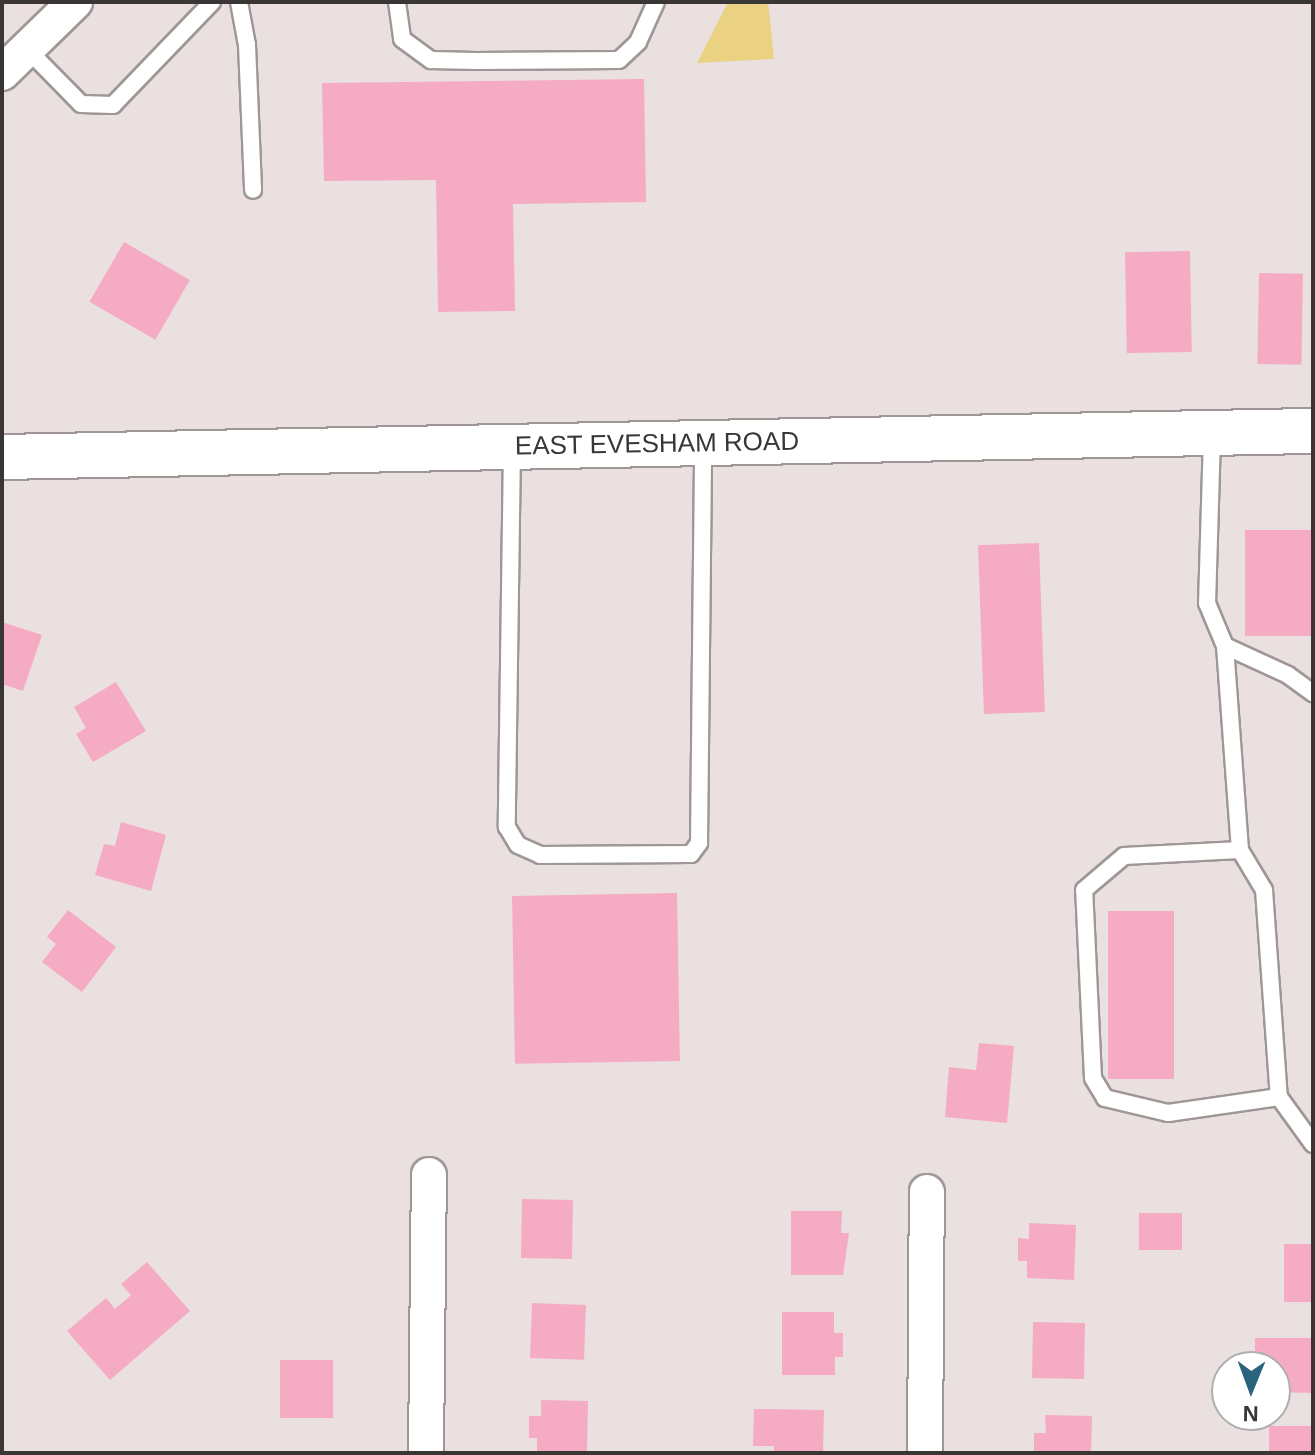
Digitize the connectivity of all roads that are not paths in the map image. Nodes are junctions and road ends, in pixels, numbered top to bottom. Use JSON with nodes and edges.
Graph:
{"nodes":[{"id":1,"x":75,"y":2,"type":"edge"},
{"id":2,"x":212,"y":2,"type":"edge"},
{"id":3,"x":239,"y":2,"type":"edge"},
{"id":4,"x":397,"y":2,"type":"edge"},
{"id":5,"x":656,"y":2,"type":"edge"},
{"id":6,"x":27,"y":49,"type":"junction"},
{"id":7,"x":2,"y":73,"type":"edge"},
{"id":8,"x":253,"y":190,"type":"dead end"},
{"id":9,"x":1313,"y":431,"type":"edge"},
{"id":10,"x":1212,"y":433,"type":"junction"},
{"id":11,"x":703,"y":443,"type":"junction"},
{"id":12,"x":512,"y":447,"type":"junction"},
{"id":13,"x":2,"y":457,"type":"edge"},
{"id":14,"x":1225,"y":646,"type":"junction"},
{"id":15,"x":1313,"y":693,"type":"edge"},
{"id":16,"x":1240,"y":850,"type":"junction"},
{"id":17,"x":1279,"y":1097,"type":"junction"},
{"id":18,"x":1311,"y":1144,"type":"edge"},
{"id":19,"x":429,"y":1175,"type":"dead end"},
{"id":20,"x":927,"y":1192,"type":"dead end"},
{"id":21,"x":426,"y":1453,"type":"edge"},
{"id":22,"x":925,"y":1453,"type":"edge"}],
"edges":[{"from":1,"to":6,"type":"street"},
{"from":2,"to":6,"type":"lane"},
{"from":3,"to":8,"type":"lane"},
{"from":4,"to":5,"type":"lane"},
{"from":6,"to":7,"type":"street"},
{"from":9,"to":10,"type":"main road","name":"EAST EVESHAM ROAD"},
{"from":10,"to":11,"type":"main road","name":"EAST EVESHAM ROAD"},
{"from":10,"to":14,"type":"lane"},
{"from":11,"to":12,"type":"main road","name":"EAST EVESHAM ROAD"},
{"from":11,"to":12,"type":"lane"},
{"from":12,"to":13,"type":"main road","name":"EAST EVESHAM ROAD"},
{"from":14,"to":15,"type":"lane"},
{"from":14,"to":16,"type":"lane"},
{"from":16,"to":17,"type":"lane"},
{"from":16,"to":17,"type":"lane"},
{"from":17,"to":18,"type":"lane"},
{"from":19,"to":21,"type":"street"},
{"from":20,"to":22,"type":"street"}]}
